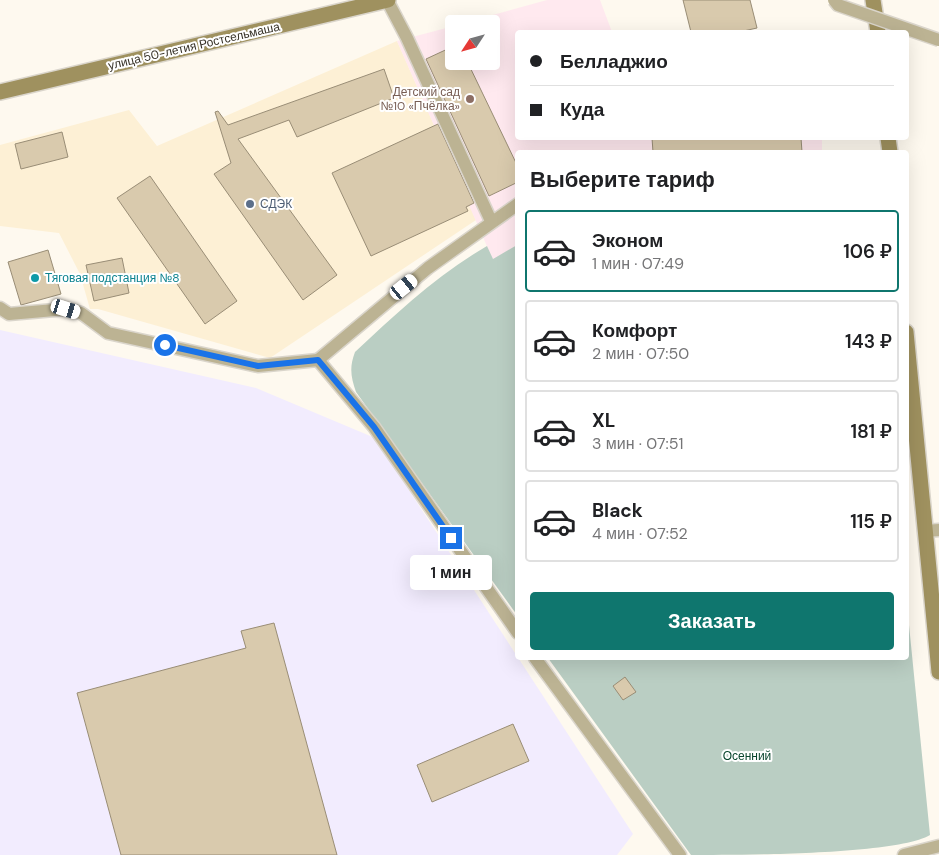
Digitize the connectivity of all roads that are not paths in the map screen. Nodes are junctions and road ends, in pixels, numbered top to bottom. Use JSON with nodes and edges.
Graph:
{"nodes":[{"id":1,"x":388,"y":0,"type":"edge"},
{"id":2,"x":834,"y":0,"type":"edge"},
{"id":3,"x":876,"y":4,"type":"edge"},
{"id":4,"x":878,"y":30,"type":"edge"},
{"id":5,"x":939,"y":40,"type":"edge"},
{"id":6,"x":0,"y":92,"type":"edge"},
{"id":7,"x":515,"y":206,"type":"edge"},
{"id":8,"x":492,"y":221,"type":"junction"},
{"id":9,"x":0,"y":308,"type":"edge"},
{"id":10,"x":909,"y":355,"type":"edge"},
{"id":11,"x":318,"y":360,"type":"junction"},
{"id":12,"x":932,"y":531,"type":"edge"},
{"id":13,"x":515,"y":629,"type":"edge"},
{"id":14,"x":536,"y":660,"type":"edge"},
{"id":15,"x":939,"y":672,"type":"edge"},
{"id":16,"x":939,"y":846,"type":"edge"},
{"id":17,"x":680,"y":855,"type":"edge"},
{"id":18,"x":904,"y":855,"type":"edge"}],
"edges":[{"from":1,"to":6,"type":"main road","name":"улица 50-летия Ростсельмаша"},
{"from":1,"to":8,"type":"lane"},
{"from":2,"to":5,"type":"lane","bridge":true},
{"from":3,"to":4,"type":"main road"},
{"from":7,"to":8,"type":"lane"},
{"from":8,"to":11,"type":"lane"},
{"from":9,"to":11,"type":"lane"},
{"from":10,"to":12,"type":"main road"},
{"from":11,"to":13,"type":"lane"},
{"from":12,"to":15,"type":"main road"},
{"from":14,"to":17,"type":"lane"},
{"from":16,"to":18,"type":"lane"}]}
